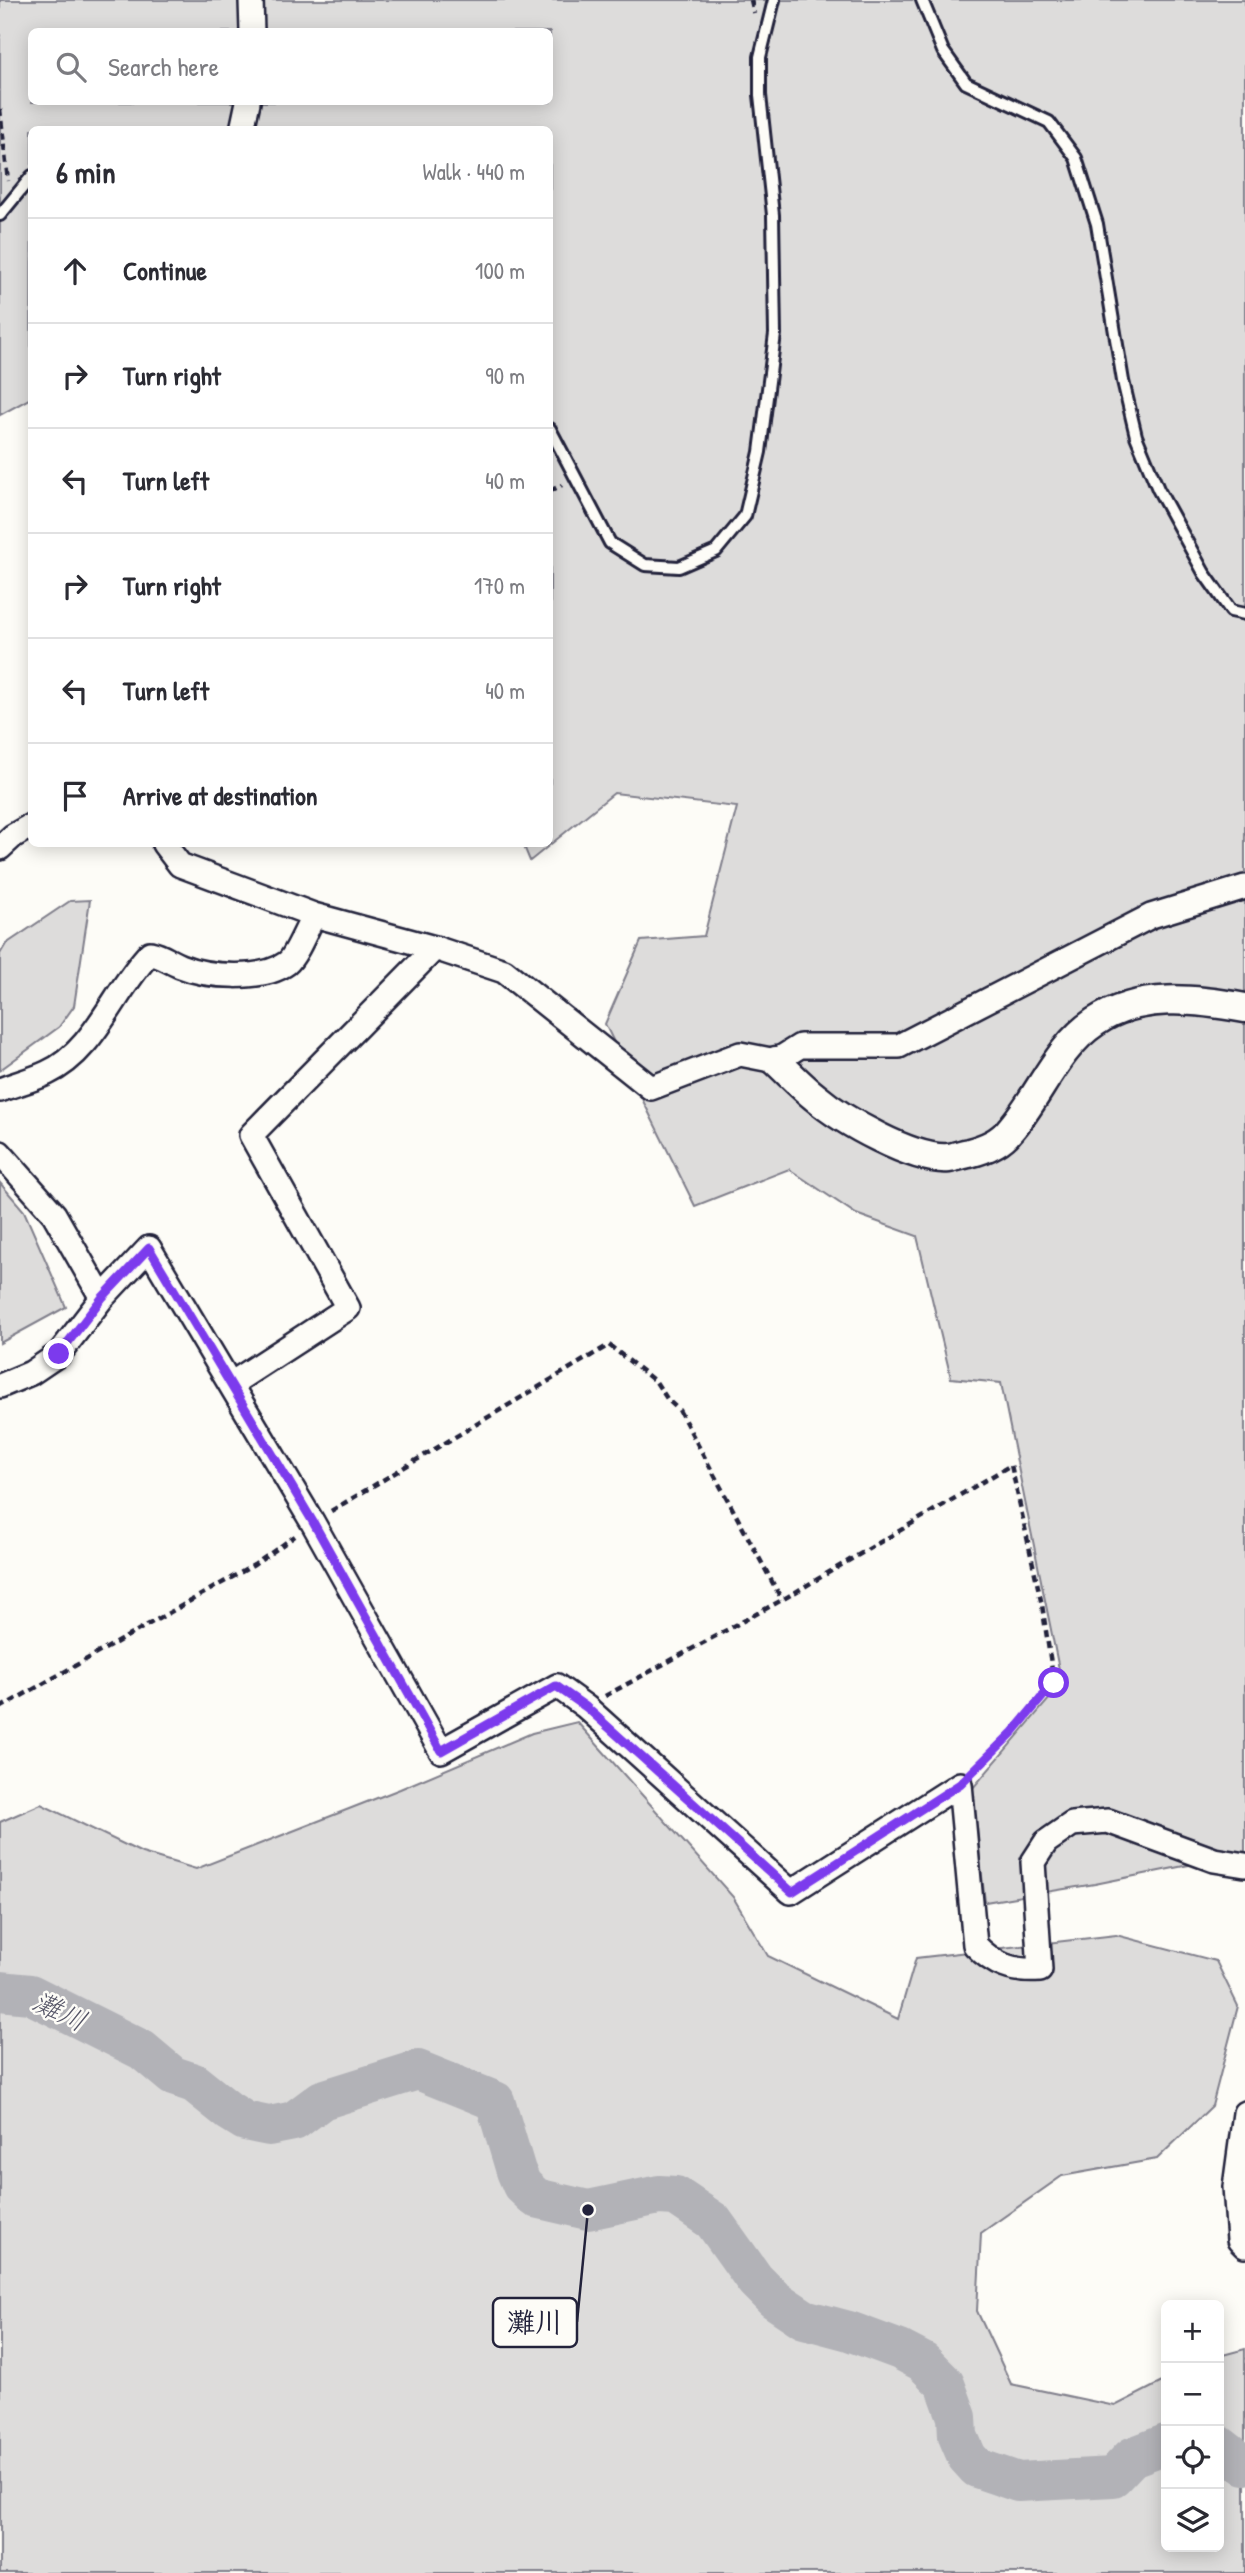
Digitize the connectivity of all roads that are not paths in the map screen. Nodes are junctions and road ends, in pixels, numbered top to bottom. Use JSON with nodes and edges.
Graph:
{"nodes":[{"id":1,"x":251,"y":0,"type":"edge"},
{"id":2,"x":774,"y":0,"type":"edge"},
{"id":3,"x":922,"y":0,"type":"edge"},
{"id":4,"x":252,"y":28,"type":"edge"},
{"id":5,"x":247,"y":105,"type":"edge"},
{"id":6,"x":243,"y":126,"type":"edge"},
{"id":7,"x":28,"y":181,"type":"edge"},
{"id":8,"x":0,"y":215,"type":"edge"},
{"id":9,"x":553,"y":435,"type":"edge"},
{"id":10,"x":1245,"y":614,"type":"edge"},
{"id":11,"x":28,"y":827,"type":"edge"},
{"id":12,"x":166,"y":847,"type":"edge"},
{"id":13,"x":0,"y":848,"type":"edge"},
{"id":14,"x":1245,"y":887,"type":"edge"},
{"id":15,"x":314,"y":915,"type":"junction"},
{"id":16,"x":435,"y":948,"type":"junction"},
{"id":17,"x":1245,"y":1008,"type":"edge"},
{"id":18,"x":776,"y":1061,"type":"junction"},
{"id":19,"x":0,"y":1090,"type":"edge"},
{"id":20,"x":0,"y":1153,"type":"edge"},
{"id":21,"x":102,"y":1298,"type":"junction"},
{"id":22,"x":231,"y":1384,"type":"junction"},
{"id":23,"x":0,"y":1386,"type":"edge"},
{"id":24,"x":1245,"y":1865,"type":"edge"},
{"id":25,"x":1245,"y":2113,"type":"edge"},
{"id":26,"x":1245,"y":2246,"type":"edge"}],
"edges":[{"from":1,"to":4,"type":"street"},
{"from":2,"to":9,"type":"lane"},
{"from":3,"to":10,"type":"lane"},
{"from":5,"to":6,"type":"street"},
{"from":7,"to":8,"type":"lane"},
{"from":11,"to":13,"type":"street"},
{"from":12,"to":15,"type":"street"},
{"from":14,"to":18,"type":"street"},
{"from":15,"to":16,"type":"street"},
{"from":15,"to":19,"type":"street"},
{"from":16,"to":18,"type":"street"},
{"from":16,"to":22,"type":"street"},
{"from":17,"to":18,"type":"street"},
{"from":20,"to":21,"type":"street"},
{"from":21,"to":22,"type":"street"},
{"from":21,"to":23,"type":"street"},
{"from":22,"to":24,"type":"street"},
{"from":25,"to":26,"type":"street"}]}
